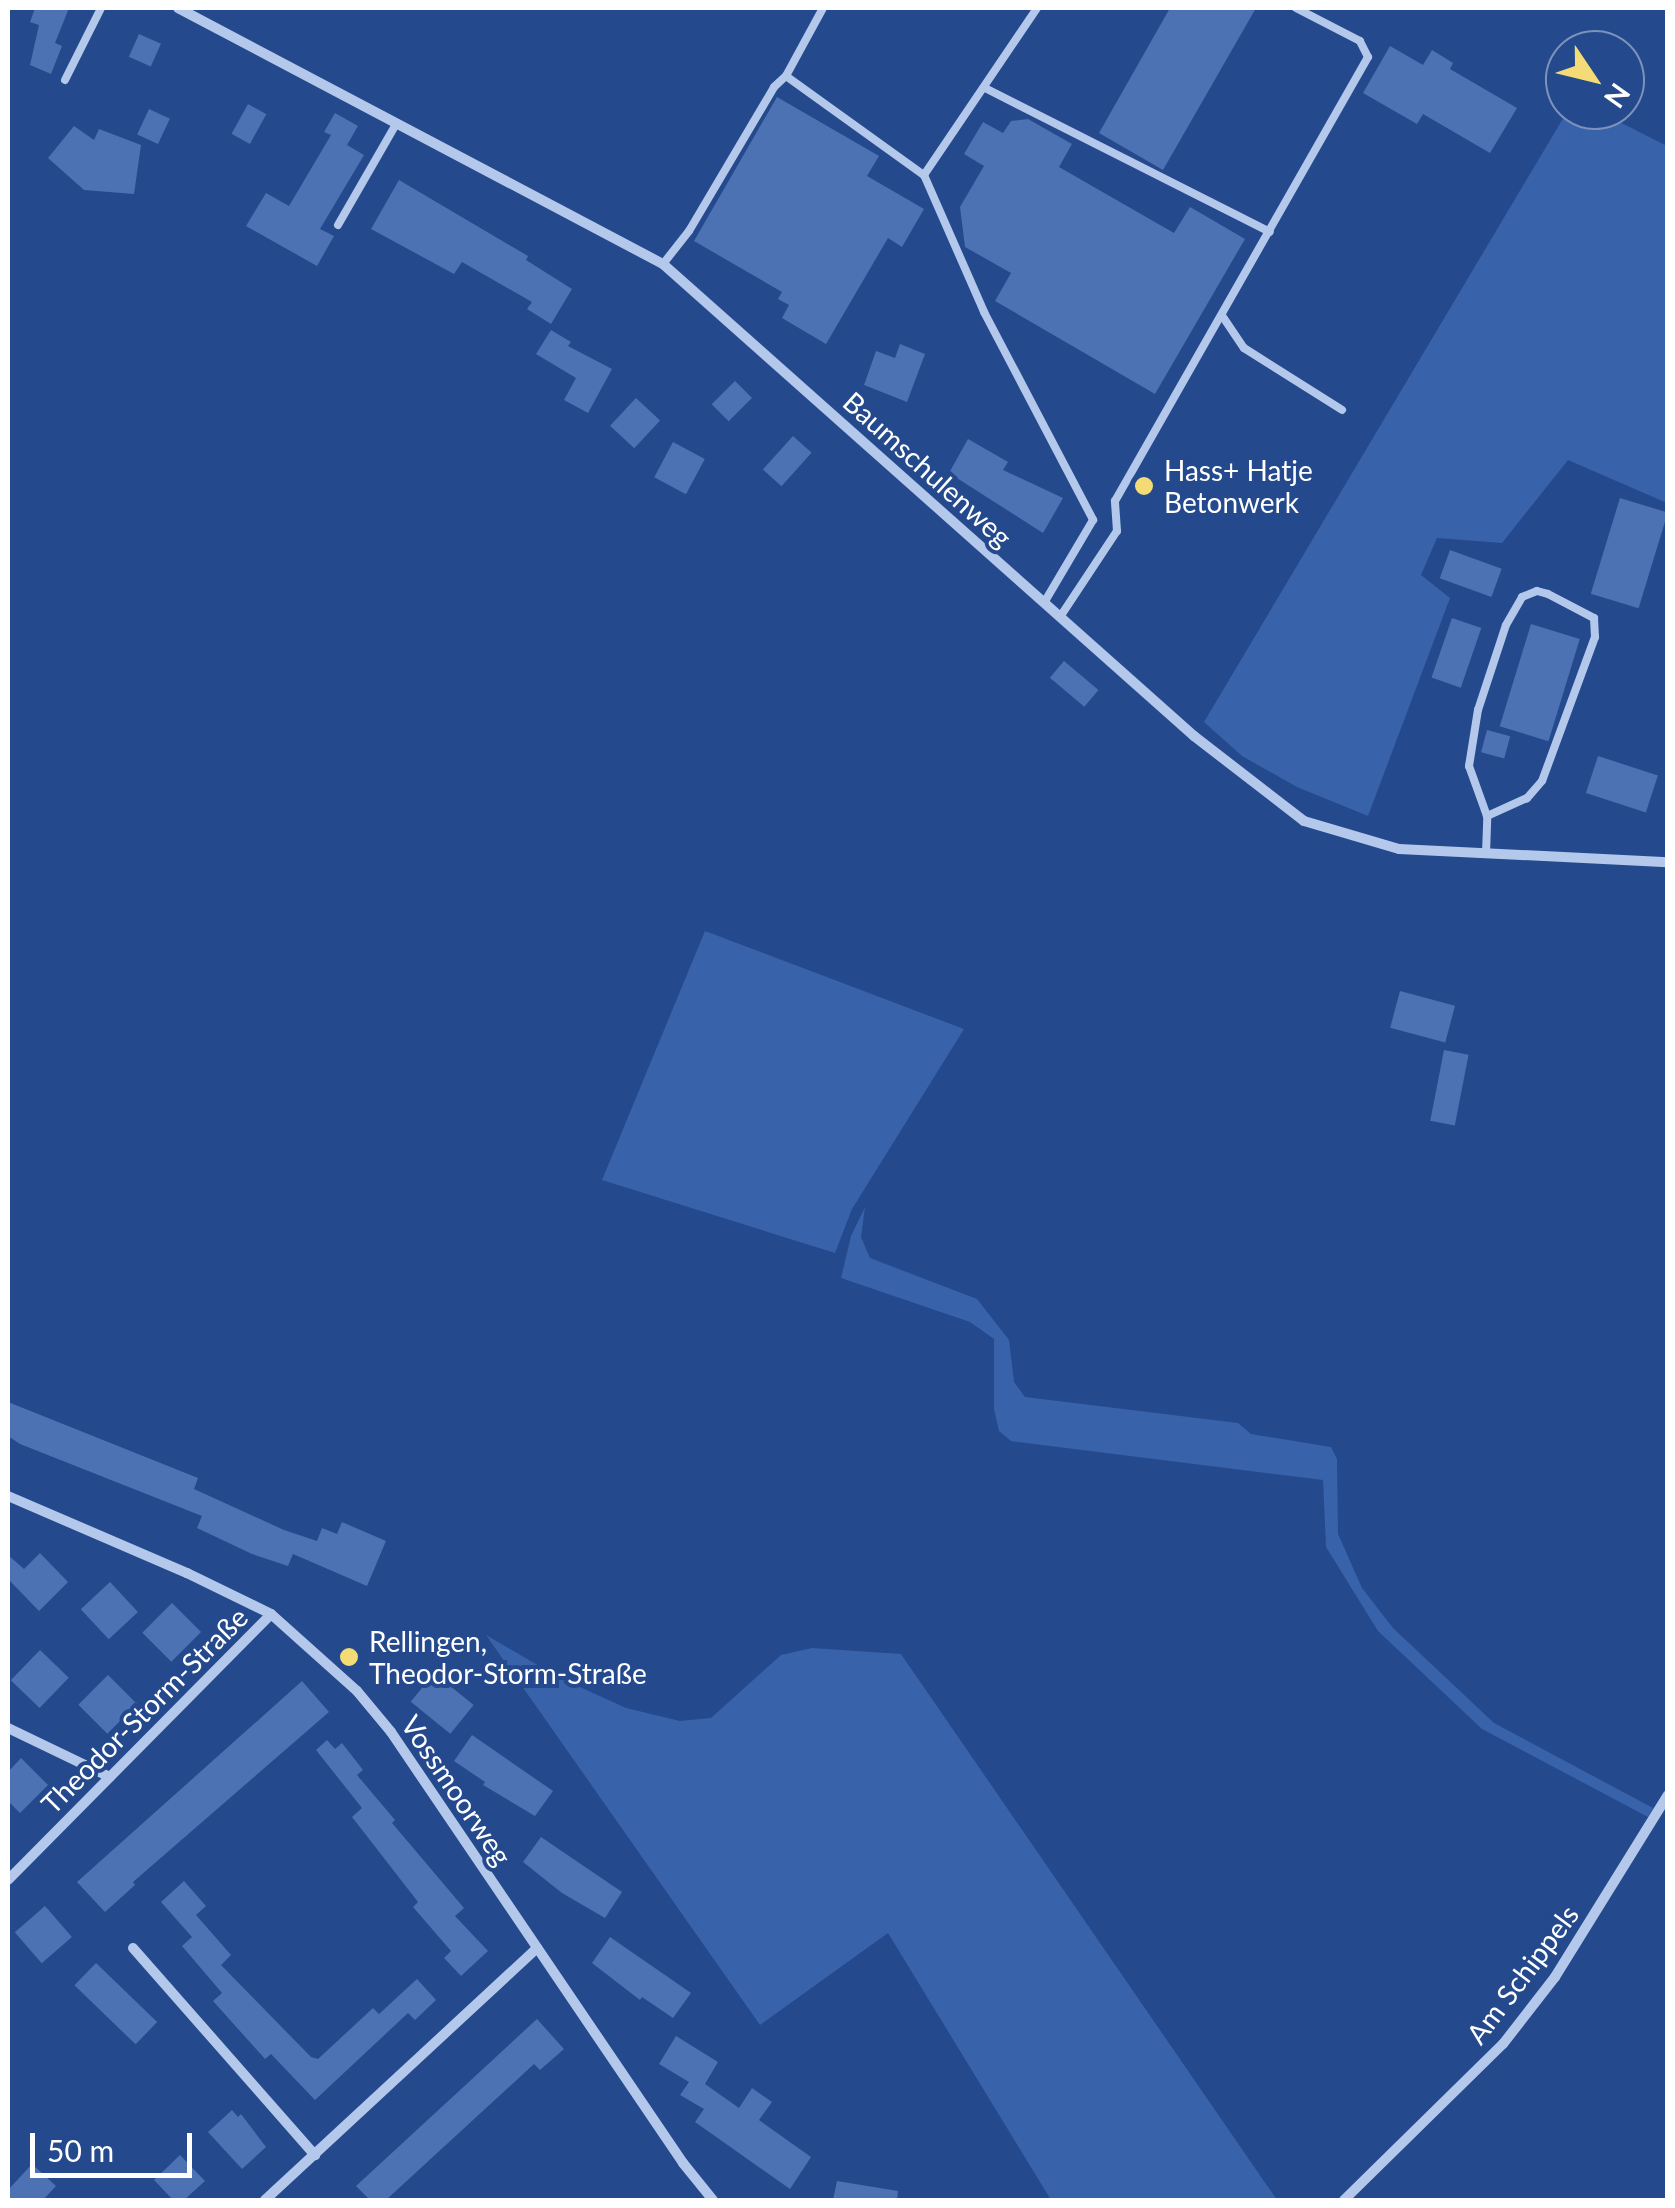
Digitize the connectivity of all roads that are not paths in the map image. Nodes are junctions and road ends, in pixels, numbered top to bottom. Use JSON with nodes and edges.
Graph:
{"nodes":[{"id":1,"x":101,"y":8,"type":"edge"},
{"id":2,"x":178,"y":8,"type":"edge"},
{"id":3,"x":823,"y":8,"type":"edge"},
{"id":4,"x":1037,"y":8,"type":"edge"},
{"id":5,"x":1296,"y":8,"type":"edge"},
{"id":6,"x":786,"y":76,"type":"junction"},
{"id":7,"x":65,"y":80,"type":"dead end"},
{"id":8,"x":985,"y":88,"type":"junction"},
{"id":9,"x":396,"y":124,"type":"junction"},
{"id":10,"x":924,"y":175,"type":"junction"},
{"id":11,"x":338,"y":225,"type":"dead end"},
{"id":12,"x":1270,"y":232,"type":"junction"},
{"id":13,"x":663,"y":264,"type":"junction"},
{"id":14,"x":1223,"y":317,"type":"junction"},
{"id":15,"x":1342,"y":410,"type":"dead end"},
{"id":16,"x":1044,"y":603,"type":"junction"},
{"id":17,"x":1060,"y":617,"type":"junction"},
{"id":18,"x":1488,"y":816,"type":"junction"},
{"id":19,"x":1486,"y":854,"type":"junction"},
{"id":20,"x":1668,"y":862,"type":"edge"},
{"id":21,"x":8,"y":1496,"type":"edge"},
{"id":22,"x":271,"y":1614,"type":"junction"},
{"id":23,"x":8,"y":1728,"type":"edge"},
{"id":24,"x":110,"y":1778,"type":"junction"},
{"id":25,"x":1668,"y":1795,"type":"edge"},
{"id":26,"x":1663,"y":1810,"type":"edge"},
{"id":27,"x":8,"y":1880,"type":"edge"},
{"id":28,"x":134,"y":1948,"type":"dead end"},
{"id":29,"x":537,"y":1948,"type":"junction"},
{"id":30,"x":315,"y":2155,"type":"junction"},
{"id":31,"x":264,"y":2200,"type":"edge"},
{"id":32,"x":713,"y":2200,"type":"edge"},
{"id":33,"x":1344,"y":2200,"type":"edge"}],
"edges":[{"from":1,"to":7,"type":"lane"},
{"from":2,"to":9,"type":"street","name":"Baumschulenweg"},
{"from":3,"to":6,"type":"lane"},
{"from":4,"to":8,"type":"lane"},
{"from":5,"to":12,"type":"lane"},
{"from":6,"to":10,"type":"lane"},
{"from":6,"to":13,"type":"lane"},
{"from":8,"to":10,"type":"lane"},
{"from":8,"to":12,"type":"lane"},
{"from":9,"to":11,"type":"lane"},
{"from":9,"to":13,"type":"street","name":"Baumschulenweg"},
{"from":10,"to":16,"type":"lane"},
{"from":12,"to":14,"type":"lane"},
{"from":13,"to":16,"type":"street","name":"Baumschulenweg"},
{"from":14,"to":15,"type":"lane"},
{"from":14,"to":17,"type":"lane"},
{"from":16,"to":17,"type":"street","name":"Baumschulenweg"},
{"from":17,"to":19,"type":"street","name":"Baumschulenweg"},
{"from":18,"to":18,"type":"lane"},
{"from":18,"to":19,"type":"lane"},
{"from":19,"to":20,"type":"street","name":"Baumschulenweg"},
{"from":21,"to":22,"type":"street","name":"Vossmoorweg"},
{"from":22,"to":24,"type":"street","name":"Theodor-Storm-Straße"},
{"from":22,"to":29,"type":"street","name":"Vossmoorweg"},
{"from":23,"to":24,"type":"street"},
{"from":24,"to":27,"type":"street","name":"Theodor-Storm-Straße"},
{"from":25,"to":26,"type":"street","name":"Am Schippels"},
{"from":26,"to":33,"type":"street","name":"Am Schippels"},
{"from":28,"to":30,"type":"street"},
{"from":29,"to":30,"type":"street"},
{"from":29,"to":32,"type":"street","name":"Vossmoorweg"},
{"from":30,"to":31,"type":"street"}]}
